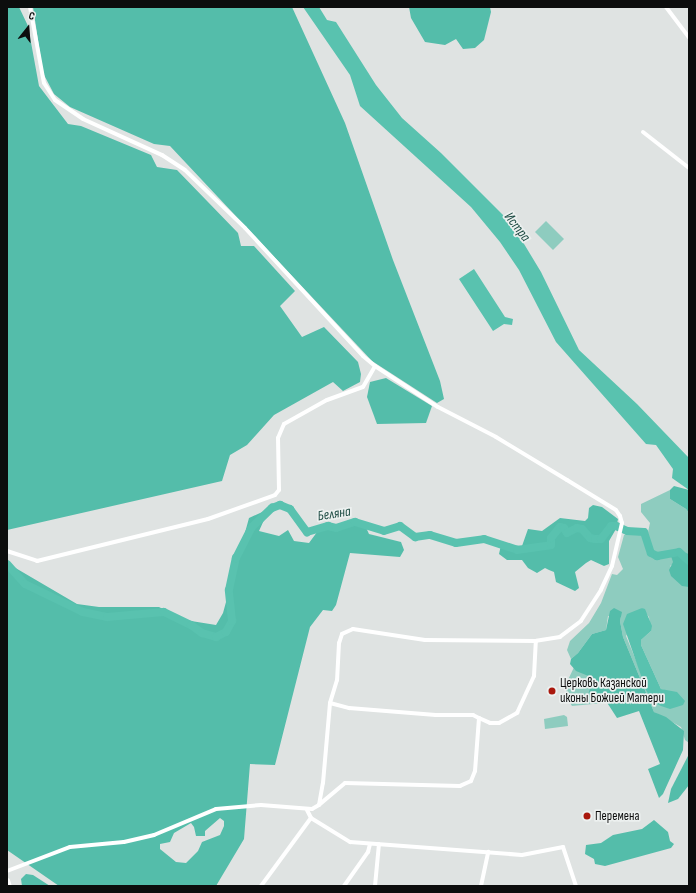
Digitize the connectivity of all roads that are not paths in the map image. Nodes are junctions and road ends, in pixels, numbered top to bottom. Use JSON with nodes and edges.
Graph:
{"nodes":[{"id":1,"x":30,"y":7,"type":"edge"},
{"id":2,"x":666,"y":7,"type":"edge"},
{"id":3,"x":689,"y":37,"type":"edge"},
{"id":4,"x":643,"y":132,"type":"dead end"},
{"id":5,"x":689,"y":168,"type":"edge"},
{"id":6,"x":375,"y":366,"type":"junction"},
{"id":7,"x":7,"y":551,"type":"edge"},
{"id":8,"x":536,"y":641,"type":"junction"},
{"id":9,"x":330,"y":703,"type":"junction"},
{"id":10,"x":479,"y":718,"type":"junction"},
{"id":11,"x":319,"y":805,"type":"junction"},
{"id":12,"x":308,"y":810,"type":"junction"},
{"id":13,"x":311,"y":818,"type":"junction"},
{"id":14,"x":370,"y":844,"type":"junction"},
{"id":15,"x":379,"y":844,"type":"junction"},
{"id":16,"x":488,"y":852,"type":"junction"},
{"id":17,"x":7,"y":871,"type":"edge"},
{"id":18,"x":7,"y":880,"type":"edge"},
{"id":19,"x":9,"y":886,"type":"edge"},
{"id":20,"x":261,"y":886,"type":"edge"},
{"id":21,"x":344,"y":886,"type":"edge"},
{"id":22,"x":375,"y":886,"type":"edge"},
{"id":23,"x":481,"y":886,"type":"edge"},
{"id":24,"x":576,"y":886,"type":"edge"}],
"edges":[{"from":1,"to":6,"type":"street"},
{"from":2,"to":3,"type":"street"},
{"from":4,"to":5,"type":"street"},
{"from":6,"to":7,"type":"street"},
{"from":6,"to":8,"type":"street"},
{"from":8,"to":9,"type":"street"},
{"from":8,"to":10,"type":"street"},
{"from":9,"to":10,"type":"street"},
{"from":9,"to":11,"type":"street"},
{"from":10,"to":11,"type":"street"},
{"from":11,"to":12,"type":"street"},
{"from":12,"to":13,"type":"street"},
{"from":12,"to":17,"type":"street"},
{"from":13,"to":14,"type":"street"},
{"from":13,"to":20,"type":"street"},
{"from":14,"to":15,"type":"street"},
{"from":14,"to":21,"type":"street"},
{"from":15,"to":16,"type":"street"},
{"from":15,"to":22,"type":"street"},
{"from":16,"to":23,"type":"street"},
{"from":16,"to":24,"type":"street"},
{"from":18,"to":19,"type":"street"}]}
